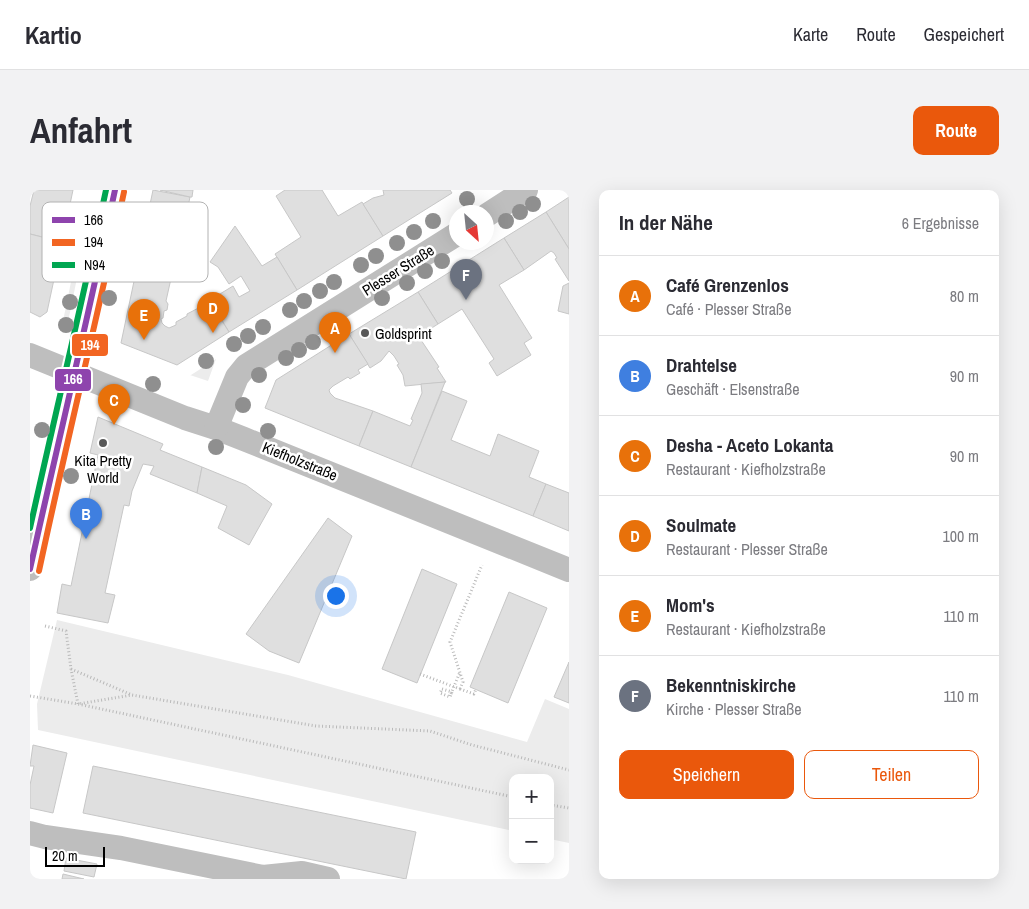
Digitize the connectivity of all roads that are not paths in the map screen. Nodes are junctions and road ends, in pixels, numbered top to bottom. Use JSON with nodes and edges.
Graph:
{"nodes":[{"id":1,"x":526,"y":190,"type":"edge"},
{"id":2,"x":494,"y":210,"type":"edge"},
{"id":3,"x":449,"y":238,"type":"edge"},
{"id":4,"x":96,"y":282,"type":"edge"},
{"id":5,"x":30,"y":355,"type":"edge"},
{"id":6,"x":74,"y":373,"type":"junction"},
{"id":7,"x":216,"y":428,"type":"junction"},
{"id":8,"x":30,"y":569,"type":"edge"},
{"id":9,"x":569,"y":570,"type":"edge"},
{"id":10,"x":30,"y":833,"type":"edge"},
{"id":11,"x":233,"y":875,"type":"edge"},
{"id":12,"x":328,"y":879,"type":"edge"}],
"edges":[{"from":1,"to":2,"type":"street"},
{"from":3,"to":7,"type":"street","name":"Plesser Straße"},
{"from":4,"to":6,"type":"street"},
{"from":5,"to":6,"type":"street","name":"Kiefholzstraße"},
{"from":6,"to":7,"type":"street","name":"Kiefholzstraße"},
{"from":6,"to":8,"type":"street"},
{"from":7,"to":9,"type":"street","name":"Kiefholzstraße"},
{"from":10,"to":11,"type":"street"},
{"from":11,"to":12,"type":"street"}]}
